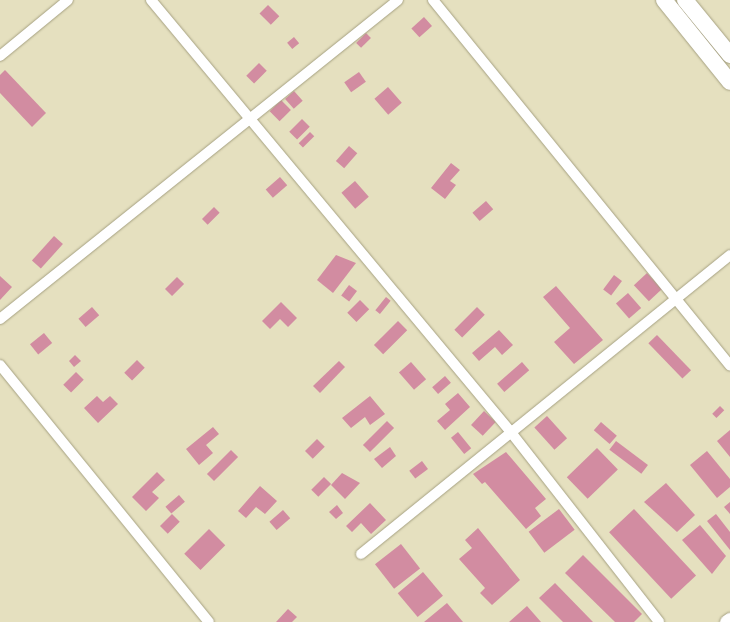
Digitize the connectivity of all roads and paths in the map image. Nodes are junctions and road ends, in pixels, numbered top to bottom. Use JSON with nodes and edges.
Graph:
{"nodes":[{"id":1,"x":68,"y":0,"type":"edge"},
{"id":2,"x":151,"y":0,"type":"edge"},
{"id":3,"x":398,"y":0,"type":"edge"},
{"id":4,"x":433,"y":0,"type":"edge"},
{"id":5,"x":664,"y":0,"type":"edge"},
{"id":6,"x":685,"y":0,"type":"edge"},
{"id":7,"x":730,"y":55,"type":"edge"},
{"id":8,"x":0,"y":56,"type":"edge"},
{"id":9,"x":730,"y":82,"type":"edge"},
{"id":10,"x":248,"y":116,"type":"junction"},
{"id":11,"x":730,"y":255,"type":"edge"},
{"id":12,"x":676,"y":299,"type":"junction"},
{"id":13,"x":0,"y":319,"type":"edge"},
{"id":14,"x":0,"y":365,"type":"edge"},
{"id":15,"x":730,"y":365,"type":"edge"},
{"id":16,"x":510,"y":431,"type":"junction"},
{"id":17,"x":361,"y":554,"type":"dead end"},
{"id":18,"x":730,"y":620,"type":"edge"},
{"id":19,"x":209,"y":622,"type":"edge"},
{"id":20,"x":659,"y":622,"type":"edge"},
{"id":21,"x":727,"y":622,"type":"edge"}],
"edges":[{"from":1,"to":8,"type":"street"},
{"from":2,"to":10,"type":"street"},
{"from":3,"to":10,"type":"street"},
{"from":4,"to":12,"type":"street"},
{"from":5,"to":9,"type":"main road"},
{"from":6,"to":7,"type":"main road"},
{"from":10,"to":13,"type":"street"},
{"from":10,"to":16,"type":"street"},
{"from":11,"to":12,"type":"street"},
{"from":12,"to":15,"type":"street"},
{"from":12,"to":16,"type":"street"},
{"from":14,"to":19,"type":"street"},
{"from":16,"to":17,"type":"street"},
{"from":16,"to":20,"type":"street"},
{"from":18,"to":21,"type":"street"}]}
